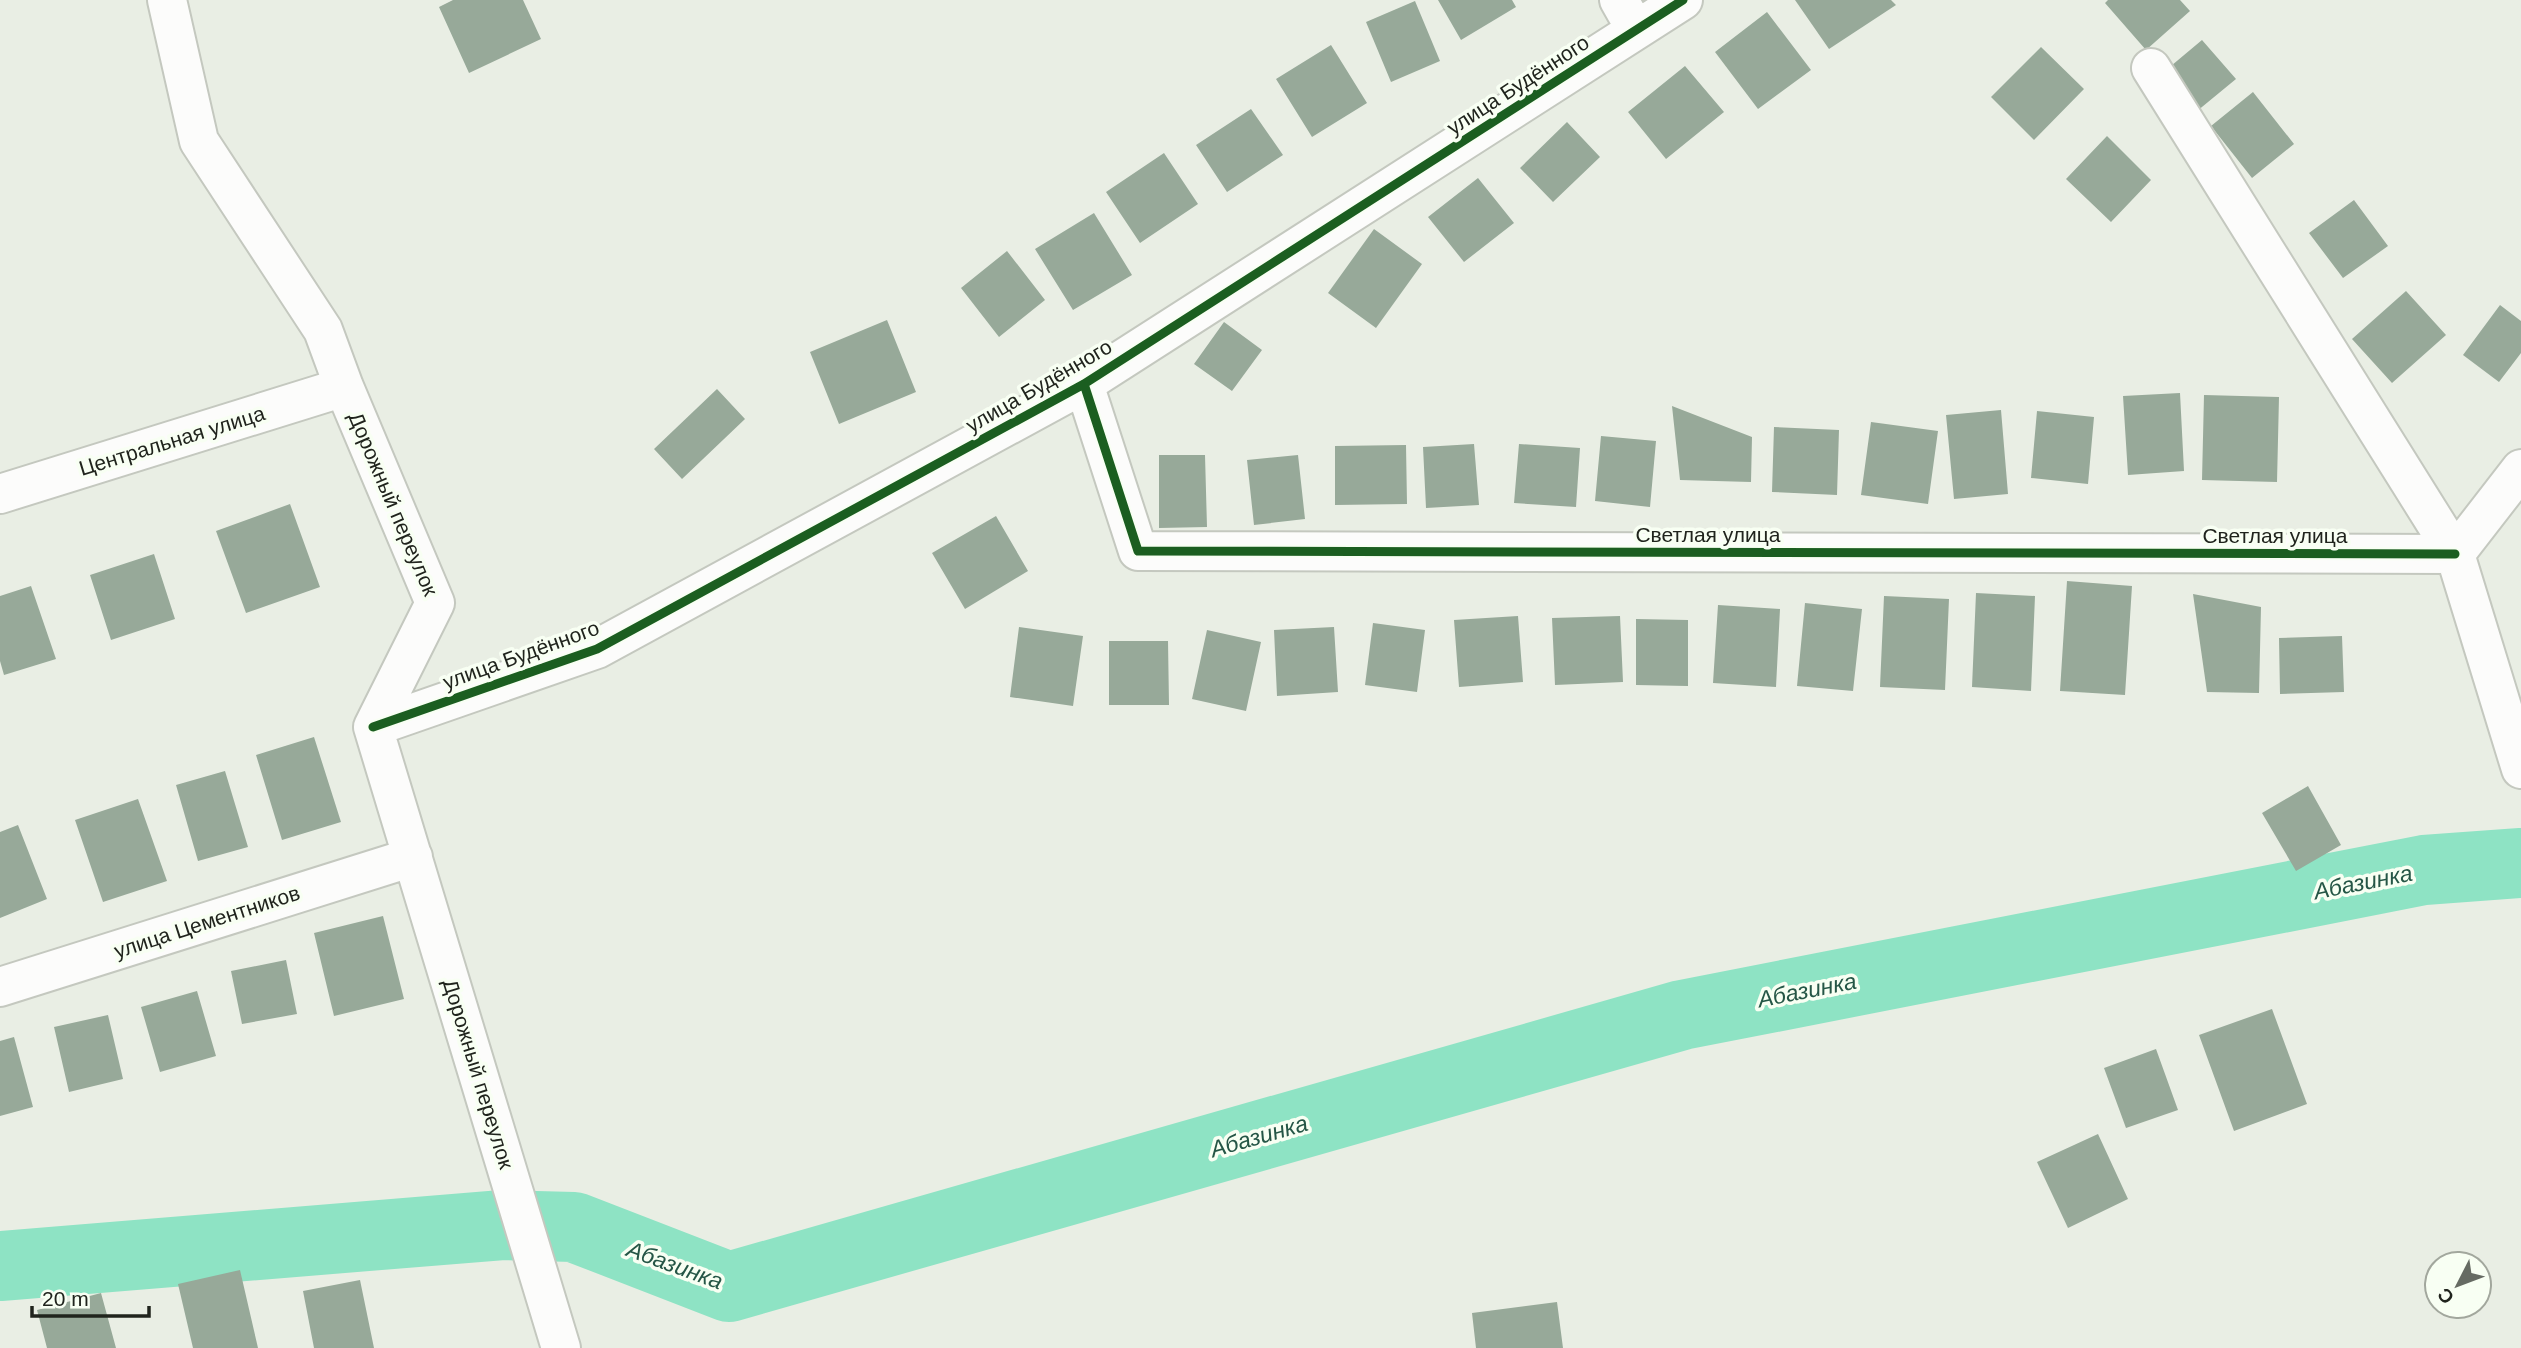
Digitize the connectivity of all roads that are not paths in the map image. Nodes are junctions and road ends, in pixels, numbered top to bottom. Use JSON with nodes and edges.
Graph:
{"nodes":[{"id":1,"x":167,"y":0,"type":"edge"},
{"id":2,"x":1683,"y":0,"type":"edge"},
{"id":3,"x":1627,"y":15,"type":"edge"},
{"id":4,"x":2151,"y":68,"type":"dead end"},
{"id":5,"x":1084,"y":384,"type":"junction"},
{"id":6,"x":344,"y":387,"type":"junction"},
{"id":7,"x":2521,"y":469,"type":"edge"},
{"id":8,"x":0,"y":494,"type":"edge"},
{"id":9,"x":2455,"y":554,"type":"junction"},
{"id":10,"x":373,"y":727,"type":"junction"},
{"id":11,"x":2521,"y":769,"type":"edge"},
{"id":12,"x":413,"y":857,"type":"junction"},
{"id":13,"x":0,"y":987,"type":"edge"},
{"id":14,"x":561,"y":1348,"type":"edge"}],
"edges":[{"from":1,"to":6,"type":"street","name":"Дорожный переулок"},
{"from":2,"to":3,"type":"street","name":"улица Будённого"},
{"from":3,"to":5,"type":"street","name":"улица Будённого"},
{"from":4,"to":9,"type":"street"},
{"from":5,"to":9,"type":"street","name":"Светлая улица"},
{"from":5,"to":10,"type":"street","name":"улица Будённого"},
{"from":6,"to":8,"type":"street","name":"Центральная улица"},
{"from":6,"to":10,"type":"street","name":"Дорожный переулок"},
{"from":7,"to":9,"type":"street"},
{"from":9,"to":11,"type":"street"},
{"from":10,"to":12,"type":"street","name":"Дорожный переулок"},
{"from":12,"to":13,"type":"street","name":"улица Цементников"},
{"from":12,"to":14,"type":"street","name":"Дорожный переулок"}]}
